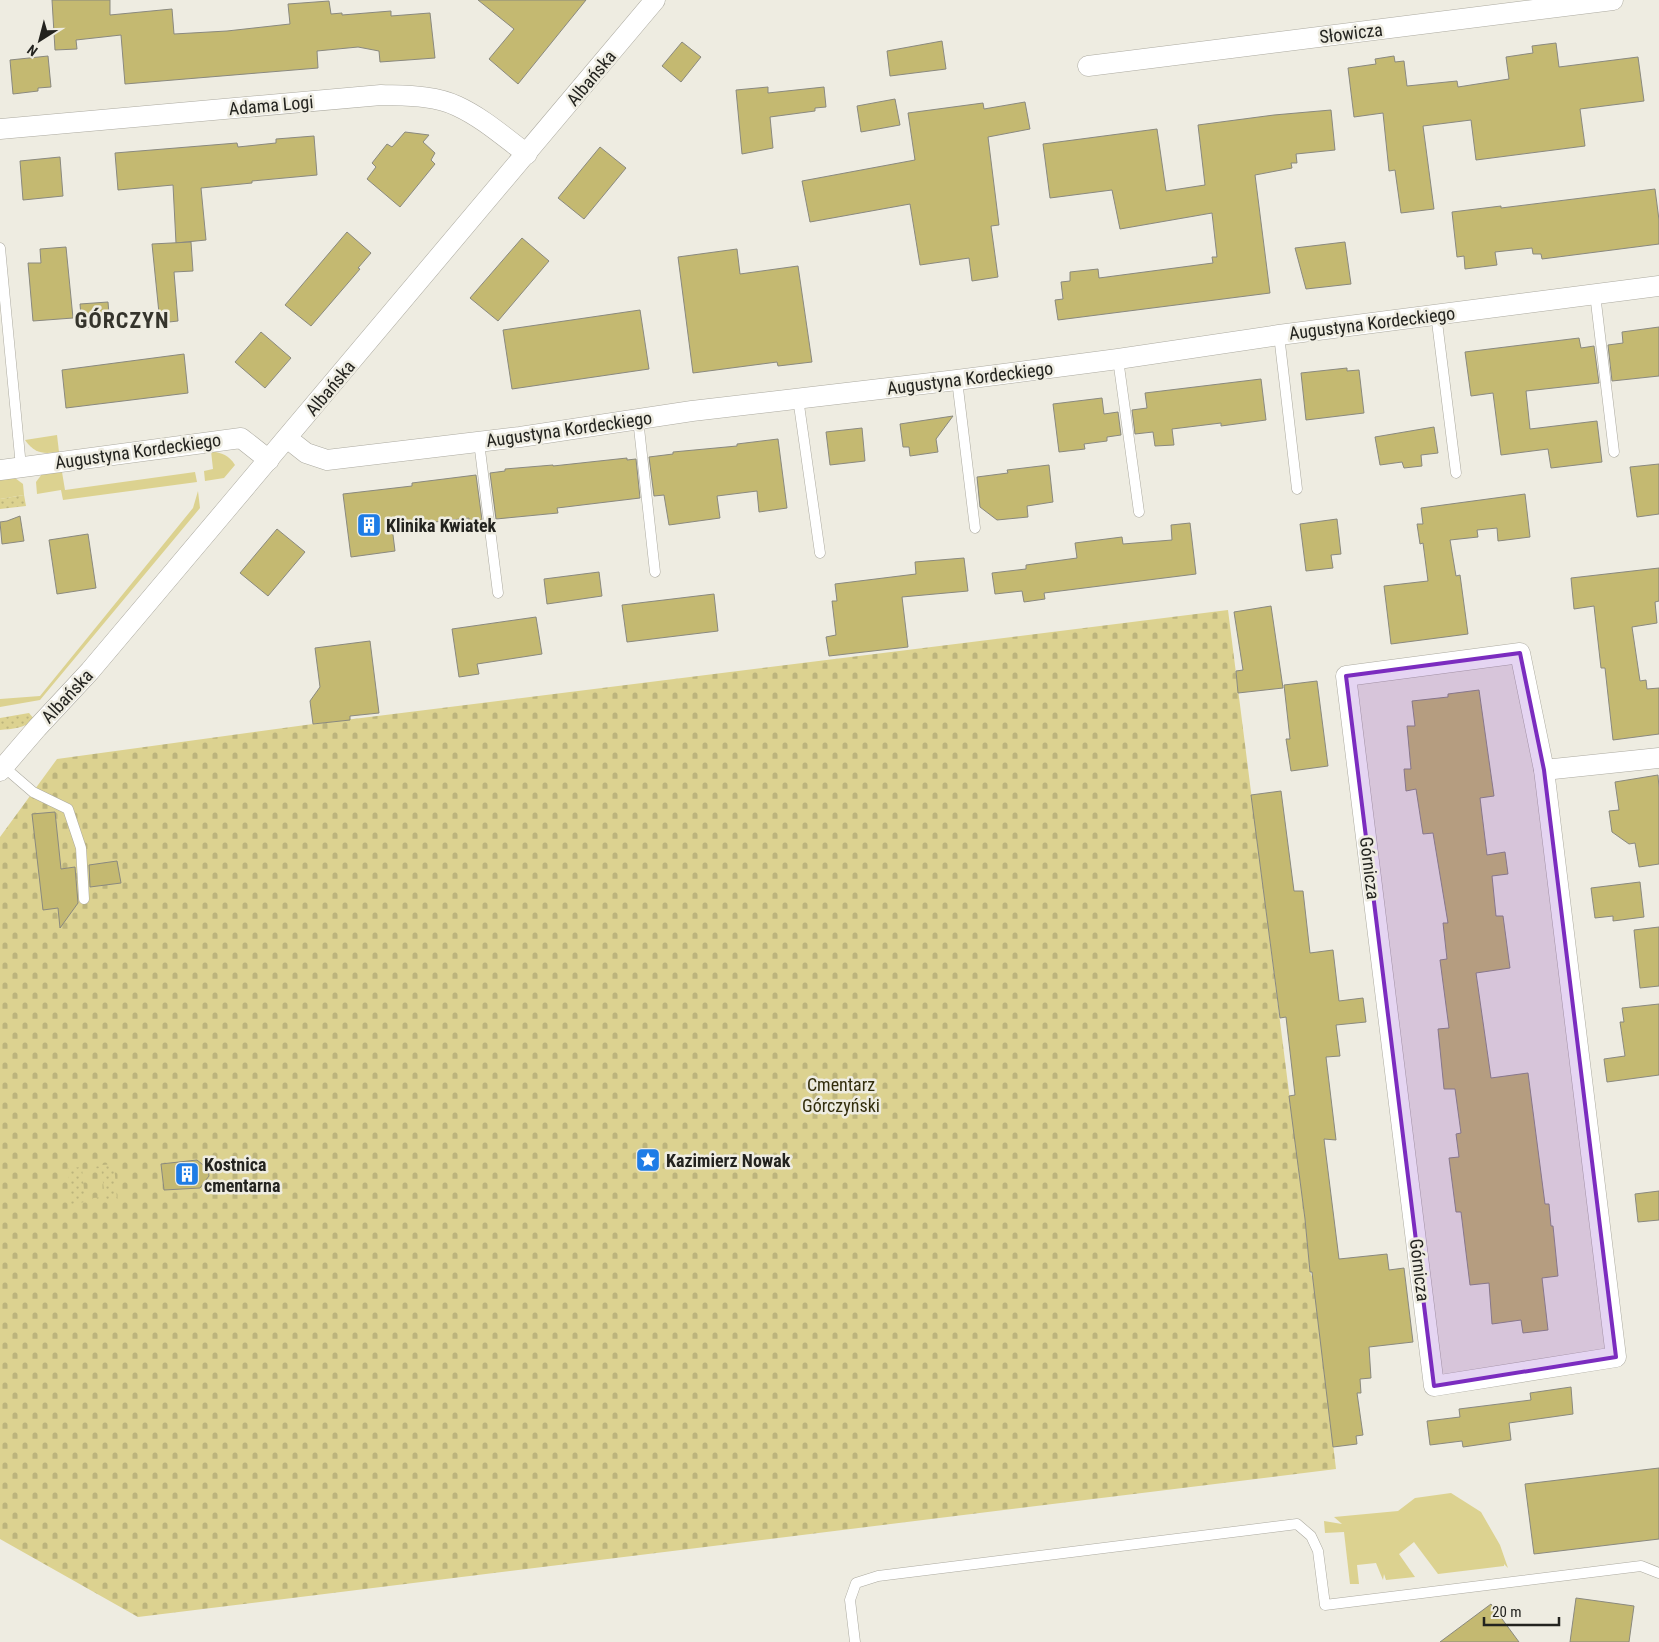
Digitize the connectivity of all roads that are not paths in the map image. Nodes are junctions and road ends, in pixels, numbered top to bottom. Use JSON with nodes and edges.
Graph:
{"nodes":[{"id":1,"x":655,"y":0,"type":"edge"},
{"id":2,"x":1613,"y":0,"type":"edge"},
{"id":3,"x":1088,"y":66,"type":"dead end"},
{"id":4,"x":0,"y":129,"type":"edge"},
{"id":5,"x":527,"y":154,"type":"junction"},
{"id":6,"x":0,"y":248,"type":"edge"},
{"id":7,"x":1659,"y":286,"type":"edge"},
{"id":8,"x":1595,"y":294,"type":"junction"},
{"id":9,"x":1436,"y":314,"type":"junction"},
{"id":10,"x":1280,"y":335,"type":"junction"},
{"id":11,"x":1118,"y":359,"type":"junction"},
{"id":12,"x":957,"y":380,"type":"junction"},
{"id":13,"x":798,"y":398,"type":"junction"},
{"id":14,"x":638,"y":419,"type":"junction"},
{"id":15,"x":287,"y":438,"type":"junction"},
{"id":16,"x":479,"y":442,"type":"junction"},
{"id":17,"x":1614,"y":452,"type":"dead end"},
{"id":18,"x":269,"y":460,"type":"junction"},
{"id":19,"x":21,"y":467,"type":"junction"},
{"id":20,"x":0,"y":470,"type":"edge"},
{"id":21,"x":1456,"y":473,"type":"dead end"},
{"id":22,"x":1297,"y":490,"type":"dead end"},
{"id":23,"x":1139,"y":512,"type":"dead end"},
{"id":24,"x":975,"y":528,"type":"dead end"},
{"id":25,"x":820,"y":553,"type":"dead end"},
{"id":26,"x":656,"y":572,"type":"dead end"},
{"id":27,"x":498,"y":593,"type":"dead end"},
{"id":28,"x":1659,"y":758,"type":"edge"},
{"id":29,"x":2,"y":769,"type":"edge"},
{"id":30,"x":1544,"y":770,"type":"junction"},
{"id":31,"x":84,"y":899,"type":"dead end"},
{"id":32,"x":1659,"y":1573,"type":"edge"},
{"id":33,"x":855,"y":1642,"type":"edge"}],
"edges":[{"from":1,"to":5,"type":"street","name":"Albańska"},
{"from":2,"to":3,"type":"street","name":"Słowicza"},
{"from":4,"to":5,"type":"street","name":"Adama Logi"},
{"from":5,"to":15,"type":"street","name":"Albańska"},
{"from":6,"to":19,"type":"lane"},
{"from":7,"to":8,"type":"street","name":"Augustyna Kordeckiego"},
{"from":8,"to":9,"type":"street","name":"Augustyna Kordeckiego"},
{"from":8,"to":17,"type":"lane"},
{"from":9,"to":10,"type":"street","name":"Augustyna Kordeckiego"},
{"from":9,"to":21,"type":"lane"},
{"from":10,"to":11,"type":"street","name":"Augustyna Kordeckiego"},
{"from":10,"to":22,"type":"lane"},
{"from":11,"to":12,"type":"street","name":"Augustyna Kordeckiego"},
{"from":11,"to":23,"type":"lane"},
{"from":12,"to":13,"type":"street","name":"Augustyna Kordeckiego"},
{"from":12,"to":24,"type":"lane"},
{"from":13,"to":14,"type":"street","name":"Augustyna Kordeckiego"},
{"from":13,"to":25,"type":"lane"},
{"from":14,"to":16,"type":"street","name":"Augustyna Kordeckiego"},
{"from":14,"to":26,"type":"lane"},
{"from":15,"to":16,"type":"street","name":"Augustyna Kordeckiego"},
{"from":15,"to":18,"type":"street","name":"Albańska"},
{"from":16,"to":27,"type":"lane"},
{"from":18,"to":19,"type":"street","name":"Augustyna Kordeckiego"},
{"from":18,"to":29,"type":"street","name":"Albańska"},
{"from":19,"to":20,"type":"street","name":"Augustyna Kordeckiego"},
{"from":28,"to":30,"type":"street"},
{"from":29,"to":31,"type":"lane"},
{"from":30,"to":30,"type":"street","name":"Górnicza"},
{"from":32,"to":33,"type":"lane"}]}
